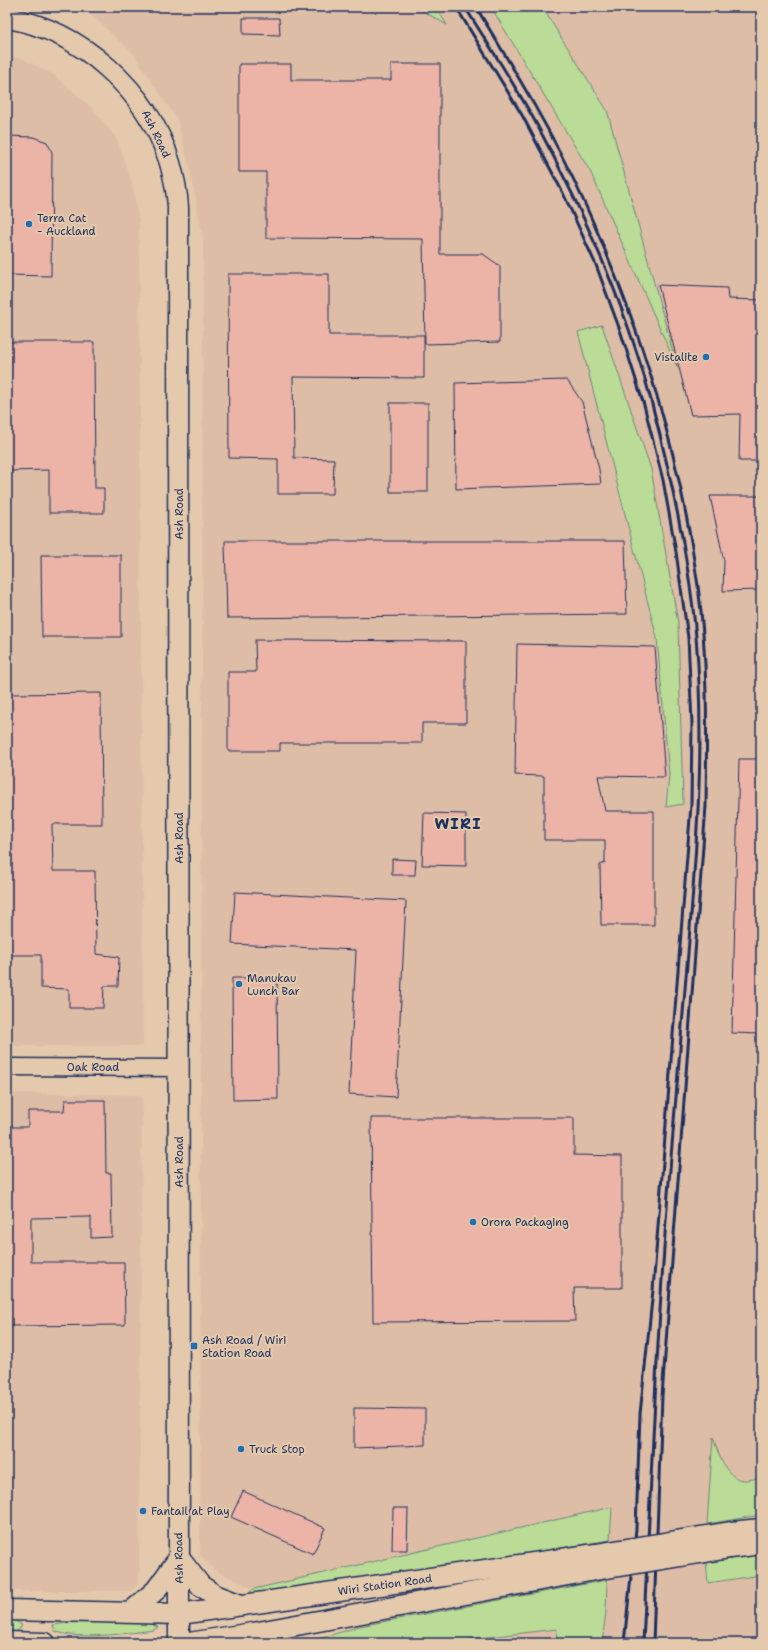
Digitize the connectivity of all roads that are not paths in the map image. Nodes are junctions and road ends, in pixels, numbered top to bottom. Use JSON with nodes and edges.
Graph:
{"nodes":[{"id":1,"x":7,"y":18,"type":"edge"},
{"id":2,"x":7,"y":1067,"type":"edge"},
{"id":3,"x":179,"y":1068,"type":"junction"},
{"id":4,"x":761,"y":1529,"type":"edge"},
{"id":5,"x":731,"y":1540,"type":"junction"},
{"id":6,"x":761,"y":1544,"type":"edge"},
{"id":7,"x":179,"y":1558,"type":"junction"},
{"id":8,"x":596,"y":1562,"type":"junction"},
{"id":9,"x":245,"y":1606,"type":"junction"},
{"id":10,"x":7,"y":1610,"type":"edge"},
{"id":11,"x":41,"y":1610,"type":"junction"},
{"id":12,"x":131,"y":1612,"type":"junction"},
{"id":13,"x":180,"y":1614,"type":"junction"},
{"id":14,"x":252,"y":1633,"type":"junction"},
{"id":15,"x":7,"y":1642,"type":"edge"},
{"id":16,"x":40,"y":1643,"type":"edge"},
{"id":17,"x":45,"y":1643,"type":"edge"},
{"id":18,"x":179,"y":1643,"type":"edge"},
{"id":19,"x":189,"y":1643,"type":"edge"},
{"id":20,"x":236,"y":1643,"type":"edge"}],
"edges":[{"from":1,"to":3,"type":"main road","name":"Ash Road"},
{"from":2,"to":3,"type":"street","name":"Oak Road"},
{"from":3,"to":7,"type":"main road","name":"Ash Road"},
{"from":4,"to":5,"type":"main road","name":"Wiri Station Road"},
{"from":5,"to":6,"type":"main road","name":"Wiri Station Road"},
{"from":5,"to":8,"type":"main road","name":"Wiri Station Road","bridge":true},
{"from":7,"to":9,"type":"main road"},
{"from":7,"to":12,"type":"main road"},
{"from":7,"to":13,"type":"main road","name":"Ash Road"},
{"from":8,"to":9,"type":"main road","name":"Wiri Station Road"},
{"from":8,"to":14,"type":"main road","name":"Wiri Station Road"},
{"from":9,"to":13,"type":"main road","name":"Wiri Station Road"},
{"from":10,"to":11,"type":"main road","name":"Wiri Station Road"},
{"from":11,"to":12,"type":"main road","name":"Wiri Station Road"},
{"from":11,"to":16,"type":"main road"},
{"from":12,"to":13,"type":"main road","name":"Wiri Station Road"},
{"from":13,"to":18,"type":"main road","name":"Ash Road"},
{"from":14,"to":19,"type":"main road","name":"Wiri Station Road"},
{"from":14,"to":20,"type":"main road"},
{"from":15,"to":16,"type":"main road"},
{"from":16,"to":17,"type":"main road"}]}
